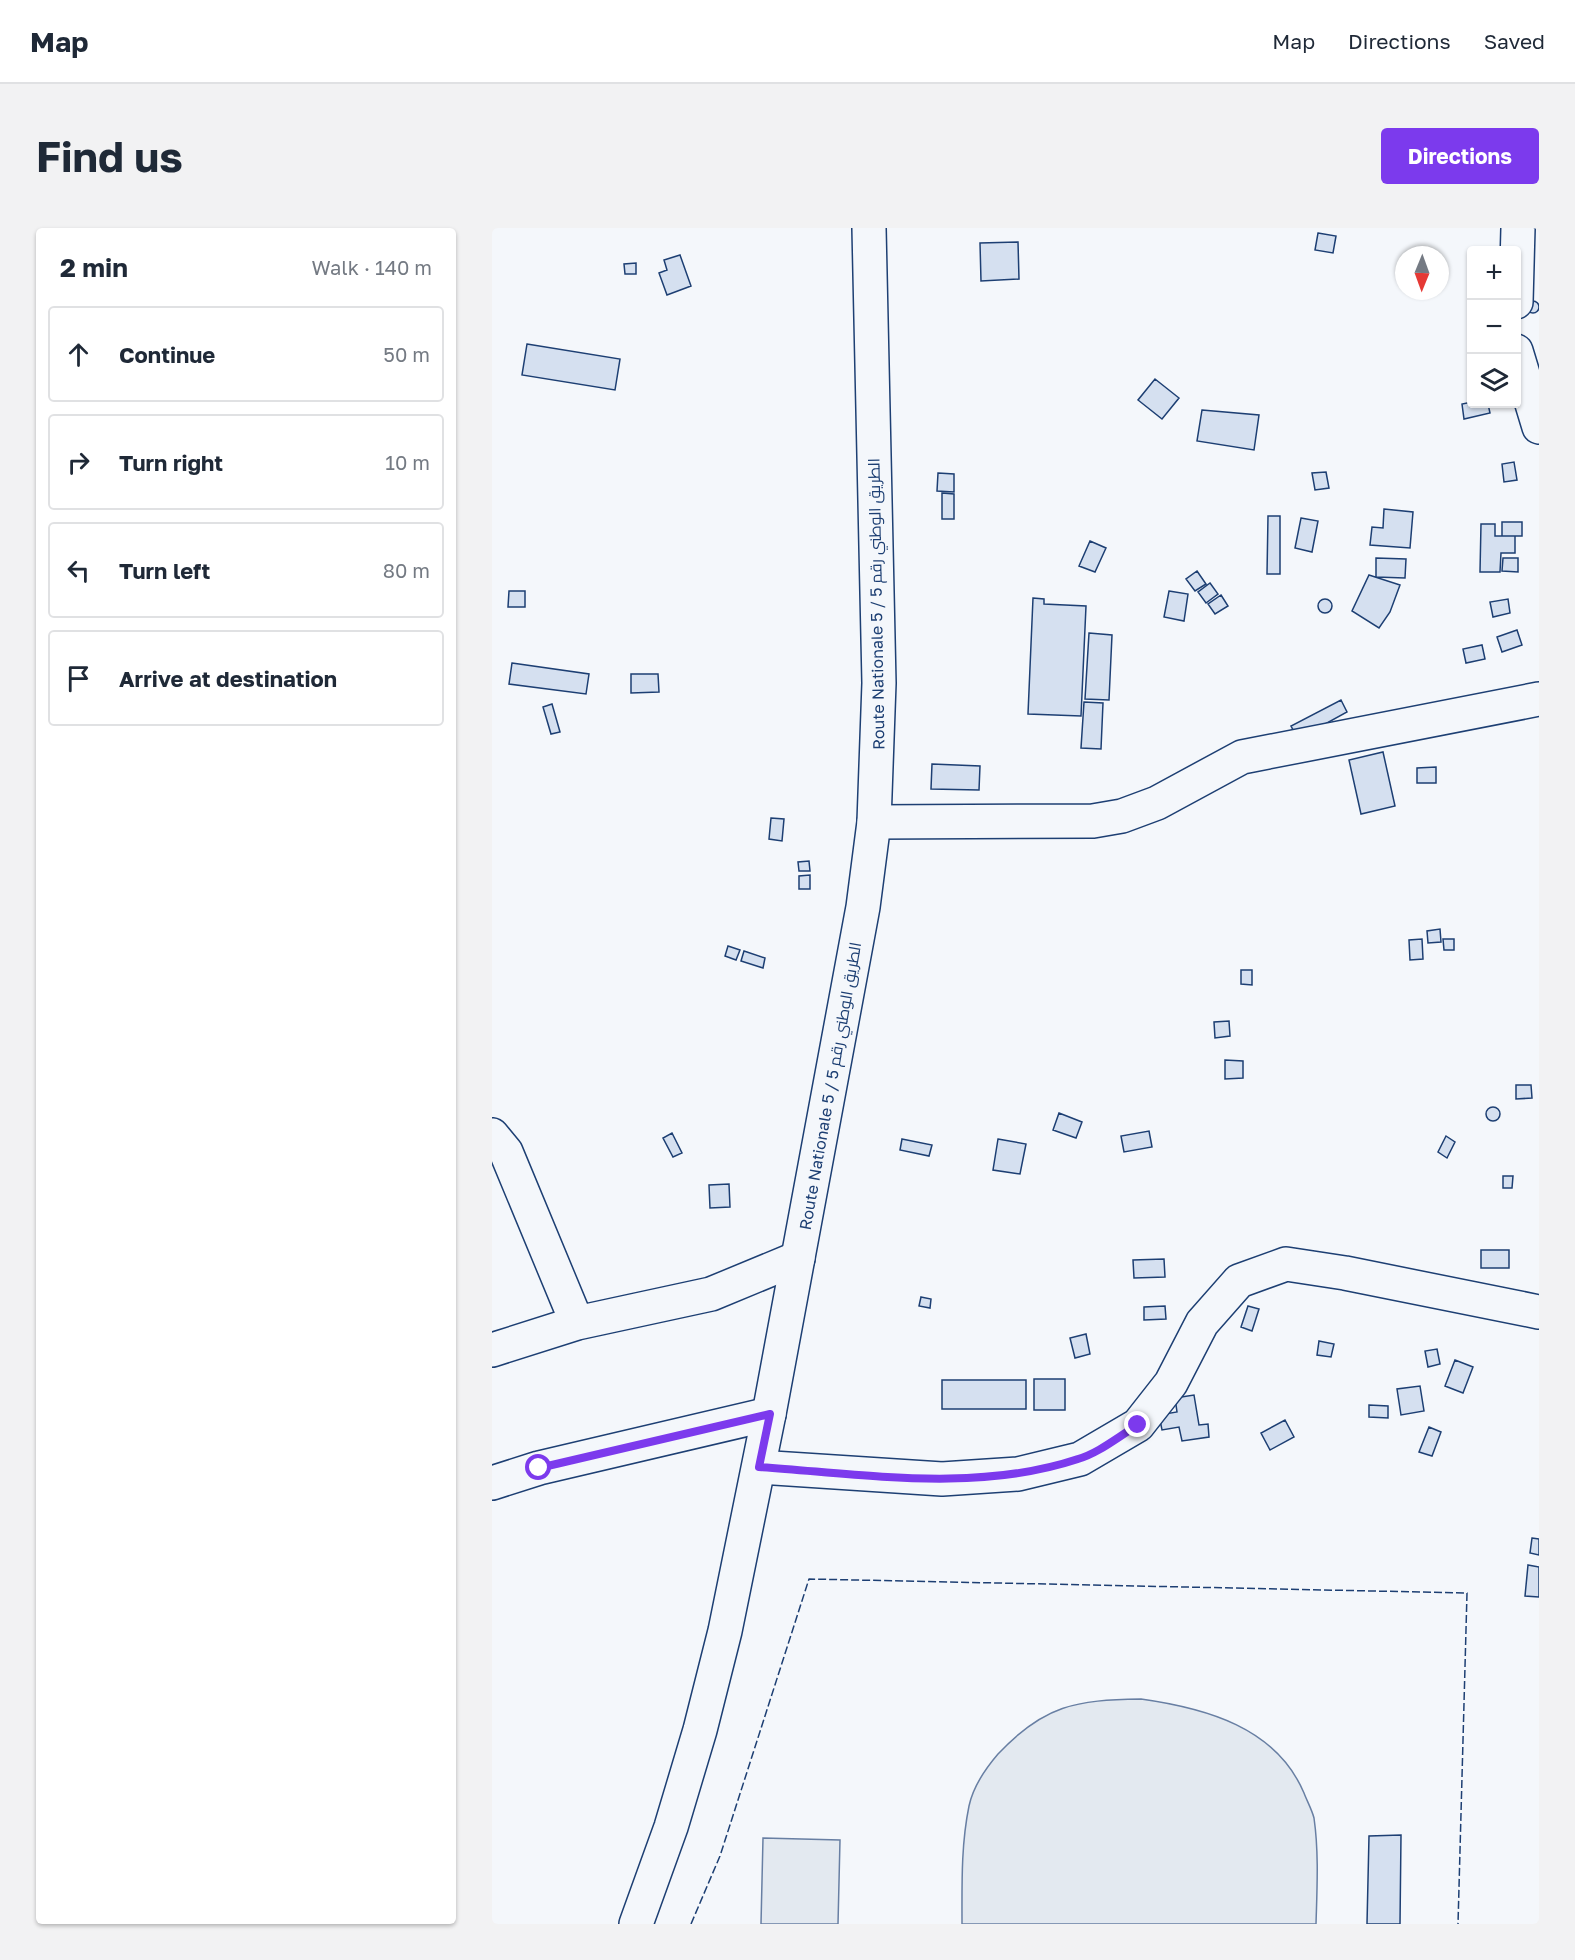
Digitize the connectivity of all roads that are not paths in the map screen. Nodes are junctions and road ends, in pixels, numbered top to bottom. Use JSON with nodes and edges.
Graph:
{"nodes":[{"id":1,"x":869,"y":228,"type":"edge"},
{"id":2,"x":1518,"y":228,"type":"edge"},
{"id":3,"x":1516,"y":300,"type":"edge"},
{"id":4,"x":1517,"y":354,"type":"edge"},
{"id":5,"x":1539,"y":427,"type":"edge"},
{"id":6,"x":1539,"y":699,"type":"edge"},
{"id":7,"x":874,"y":822,"type":"junction"},
{"id":8,"x":492,"y":1135,"type":"edge"},
{"id":9,"x":798,"y":1258,"type":"junction"},
{"id":10,"x":1539,"y":1312,"type":"edge"},
{"id":11,"x":577,"y":1323,"type":"junction"},
{"id":12,"x":492,"y":1350,"type":"edge"},
{"id":13,"x":770,"y":1414,"type":"junction"},
{"id":14,"x":759,"y":1467,"type":"junction"},
{"id":15,"x":492,"y":1483,"type":"edge"},
{"id":16,"x":636,"y":1924,"type":"edge"}],
"edges":[{"from":1,"to":7,"type":"street","name":"Route Nationale 5 / الطريق الوطني رقم 5"},
{"from":2,"to":3,"type":"street"},
{"from":4,"to":5,"type":"street"},
{"from":6,"to":7,"type":"street"},
{"from":7,"to":9,"type":"street","name":"Route Nationale 5 / الطريق الوطني رقم 5"},
{"from":8,"to":11,"type":"street"},
{"from":9,"to":11,"type":"street"},
{"from":9,"to":13,"type":"street","name":"Route Nationale 5 / الطريق الوطني رقم 5"},
{"from":10,"to":14,"type":"street"},
{"from":11,"to":12,"type":"street"},
{"from":13,"to":14,"type":"street","name":"Route Nationale 5 / الطريق الوطني رقم 5"},
{"from":13,"to":15,"type":"street"},
{"from":14,"to":16,"type":"street","name":"Route Nationale 5 / الطريق الوطني رقم 5"}]}
